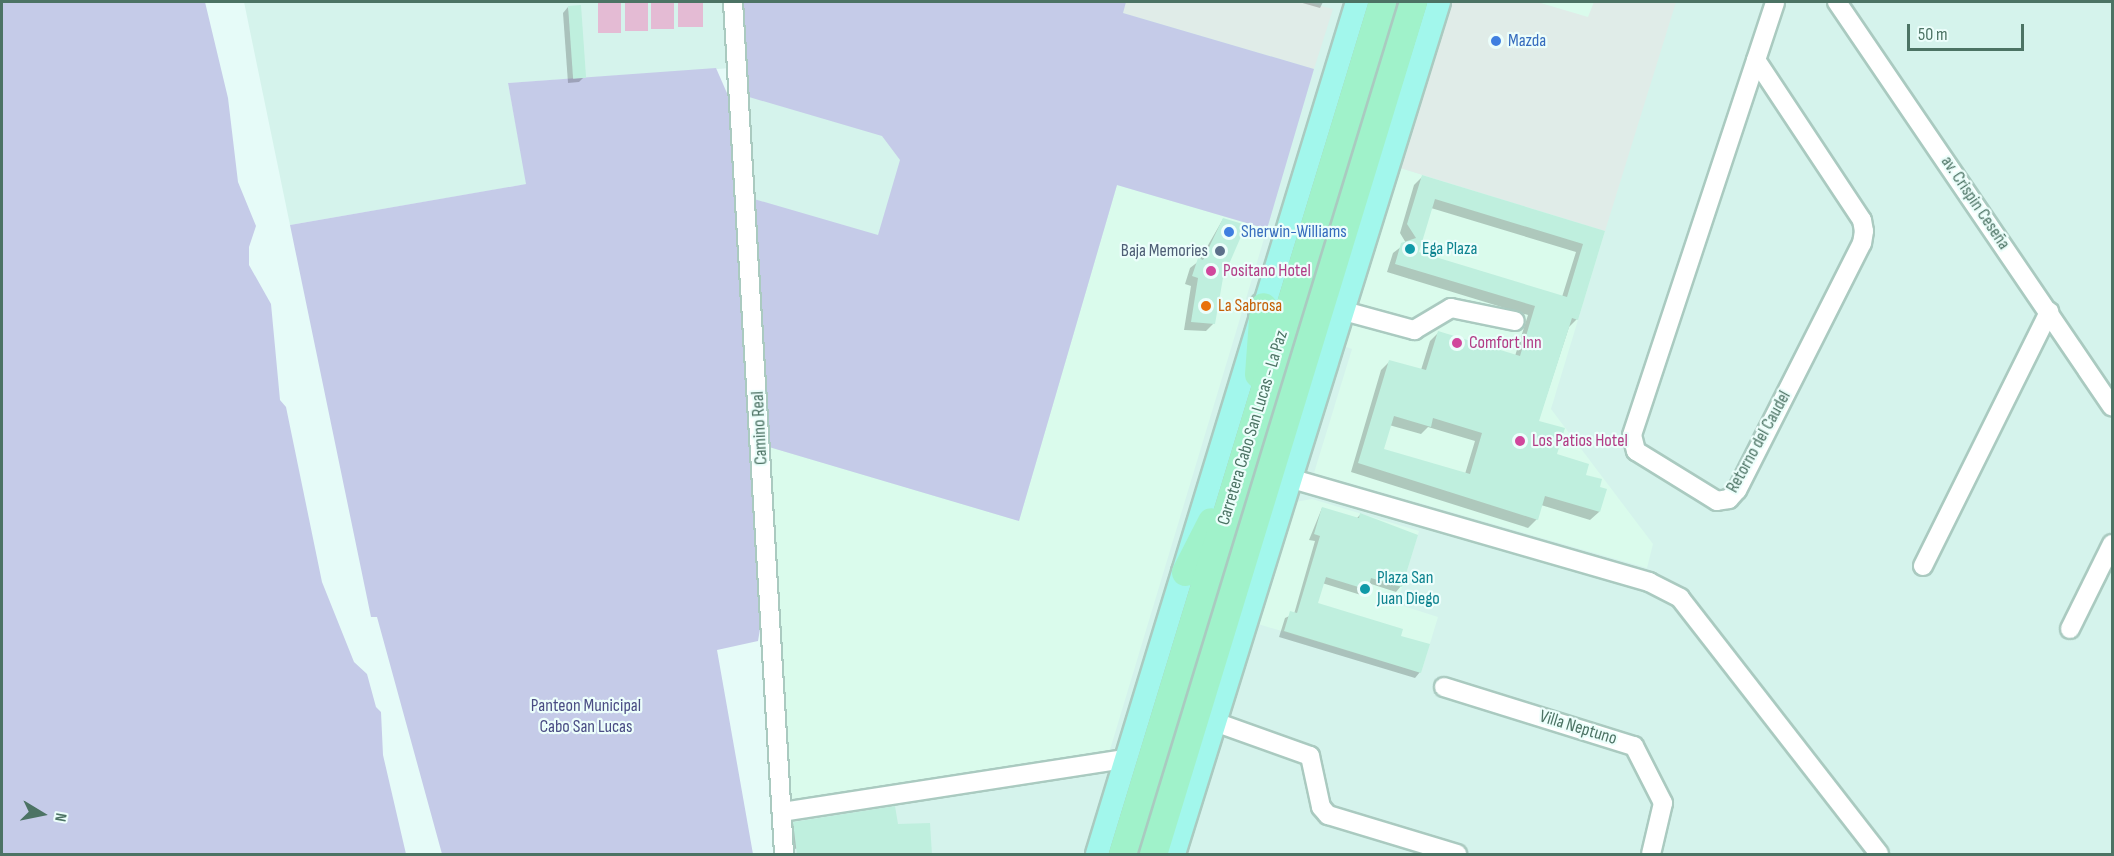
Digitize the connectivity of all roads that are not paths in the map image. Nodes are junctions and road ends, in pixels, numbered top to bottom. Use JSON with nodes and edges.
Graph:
{"nodes":[{"id":1,"x":733,"y":2,"type":"edge"},
{"id":2,"x":1357,"y":2,"type":"edge"},
{"id":3,"x":1382,"y":2,"type":"edge"},
{"id":4,"x":1413,"y":2,"type":"edge"},
{"id":5,"x":1432,"y":2,"type":"edge"},
{"id":6,"x":1439,"y":2,"type":"edge"},
{"id":7,"x":1775,"y":2,"type":"edge"},
{"id":8,"x":1837,"y":2,"type":"edge"},
{"id":9,"x":1755,"y":60,"type":"junction"},
{"id":10,"x":1383,"y":97,"type":"junction"},
{"id":11,"x":1263,"y":306,"type":"junction"},
{"id":12,"x":1344,"y":311,"type":"junction"},
{"id":13,"x":2049,"y":312,"type":"junction"},
{"id":14,"x":1515,"y":321,"type":"dead end"},
{"id":15,"x":2112,"y":406,"type":"edge"},
{"id":16,"x":1253,"y":426,"type":"junction"},
{"id":17,"x":1244,"y":456,"type":"junction"},
{"id":18,"x":1289,"y":478,"type":"junction"},
{"id":19,"x":2112,"y":544,"type":"edge"},
{"id":20,"x":1923,"y":566,"type":"dead end"},
{"id":21,"x":1185,"y":572,"type":"junction"},
{"id":22,"x":2070,"y":629,"type":"dead end"},
{"id":23,"x":1444,"y":687,"type":"dead end"},
{"id":24,"x":1215,"y":722,"type":"junction"},
{"id":25,"x":1126,"y":759,"type":"junction"},
{"id":26,"x":782,"y":812,"type":"junction"},
{"id":27,"x":784,"y":855,"type":"edge"},
{"id":28,"x":1097,"y":855,"type":"edge"},
{"id":29,"x":1122,"y":855,"type":"edge"},
{"id":30,"x":1153,"y":855,"type":"edge"},
{"id":31,"x":1174,"y":855,"type":"edge"},
{"id":32,"x":1457,"y":855,"type":"edge"},
{"id":33,"x":1651,"y":855,"type":"edge"},
{"id":34,"x":1879,"y":855,"type":"edge"}],
"edges":[{"from":1,"to":26,"type":"street","name":"Camino Real"},
{"from":2,"to":11,"type":"main road"},
{"from":3,"to":16,"type":"highway","name":"Carretera Cabo San Lucas - La Paz"},
{"from":4,"to":10,"type":"highway","name":"Carretera Cabo San Lucas - La Paz"},
{"from":5,"to":10,"type":"highway"},
{"from":6,"to":12,"type":"main road"},
{"from":7,"to":9,"type":"street","name":"Retorno del Caudel"},
{"from":8,"to":13,"type":"street","name":"av. Crispin Ceseña"},
{"from":9,"to":9,"type":"street","name":"Retorno del Caudel"},
{"from":10,"to":30,"type":"highway","name":"Carretera Cabo San Lucas - La Paz"},
{"from":11,"to":16,"type":"highway"},
{"from":11,"to":21,"type":"main road"},
{"from":12,"to":14,"type":"street"},
{"from":12,"to":18,"type":"main road"},
{"from":13,"to":15,"type":"street","name":"av. Crispin Ceseña"},
{"from":13,"to":20,"type":"street"},
{"from":16,"to":17,"type":"highway","name":"Carretera Cabo San Lucas - La Paz"},
{"from":17,"to":21,"type":"highway"},
{"from":17,"to":29,"type":"highway","name":"Carretera Cabo San Lucas - La Paz"},
{"from":18,"to":24,"type":"main road"},
{"from":18,"to":34,"type":"street"},
{"from":19,"to":22,"type":"street"},
{"from":21,"to":25,"type":"main road"},
{"from":23,"to":33,"type":"street","name":"Villa Neptuno"},
{"from":24,"to":31,"type":"main road"},
{"from":24,"to":32,"type":"street"},
{"from":25,"to":26,"type":"street"},
{"from":25,"to":28,"type":"main road"},
{"from":26,"to":27,"type":"street","name":"Camino Real"}]}
